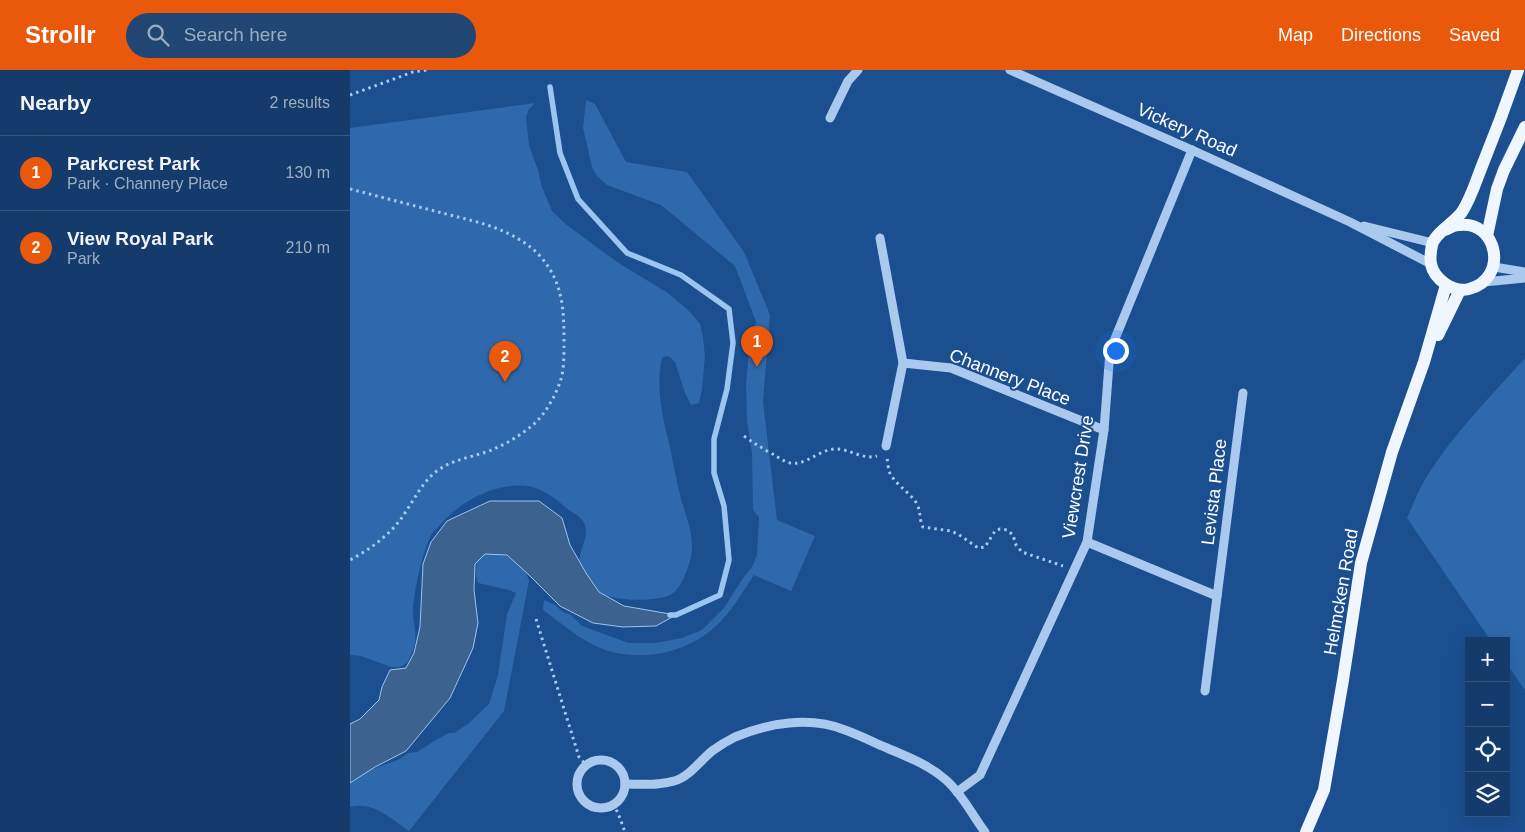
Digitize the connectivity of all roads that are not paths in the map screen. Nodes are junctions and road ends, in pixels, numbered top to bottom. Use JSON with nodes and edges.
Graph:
{"nodes":[{"id":1,"x":858,"y":70,"type":"edge"},
{"id":2,"x":1010,"y":70,"type":"edge"},
{"id":3,"x":1518,"y":70,"type":"edge"},
{"id":4,"x":830,"y":118,"type":"dead end"},
{"id":5,"x":1525,"y":127,"type":"edge"},
{"id":6,"x":1192,"y":150,"type":"junction"},
{"id":7,"x":1350,"y":222,"type":"junction"},
{"id":8,"x":1445,"y":230,"type":"junction"},
{"id":9,"x":1487,"y":236,"type":"junction"},
{"id":10,"x":880,"y":238,"type":"dead end"},
{"id":11,"x":1433,"y":243,"type":"junction"},
{"id":12,"x":1431,"y":264,"type":"junction"},
{"id":13,"x":1494,"y":267,"type":"junction"},
{"id":14,"x":1525,"y":272,"type":"edge"},
{"id":15,"x":1525,"y":278,"type":"edge"},
{"id":16,"x":1484,"y":282,"type":"junction"},
{"id":17,"x":1446,"y":285,"type":"junction"},
{"id":18,"x":1460,"y":290,"type":"junction"},
{"id":19,"x":1424,"y":362,"type":"junction"},
{"id":20,"x":903,"y":363,"type":"junction"},
{"id":21,"x":1243,"y":392,"type":"dead end"},
{"id":22,"x":1104,"y":430,"type":"junction"},
{"id":23,"x":886,"y":446,"type":"road end"},
{"id":24,"x":1087,"y":542,"type":"junction"},
{"id":25,"x":1217,"y":596,"type":"junction"},
{"id":26,"x":1205,"y":691,"type":"dead end"},
{"id":27,"x":625,"y":784,"type":"junction"},
{"id":28,"x":957,"y":792,"type":"junction"},
{"id":29,"x":984,"y":832,"type":"edge"},
{"id":30,"x":1306,"y":832,"type":"edge"}],
"edges":[{"from":1,"to":4,"type":"street"},
{"from":2,"to":6,"type":"street","name":"Vickery Road"},
{"from":3,"to":8,"type":"main road"},
{"from":5,"to":9,"type":"main road"},
{"from":6,"to":7,"type":"street","name":"Vickery Road"},
{"from":6,"to":22,"type":"street","name":"Viewcrest Drive"},
{"from":7,"to":11,"type":"street","name":"Vickery Road"},
{"from":7,"to":12,"type":"street","name":"Vickery Road"},
{"from":8,"to":9,"type":"main road"},
{"from":8,"to":11,"type":"main road"},
{"from":9,"to":13,"type":"main road"},
{"from":10,"to":20,"type":"street"},
{"from":11,"to":12,"type":"main road"},
{"from":12,"to":17,"type":"main road"},
{"from":13,"to":14,"type":"street"},
{"from":13,"to":16,"type":"main road"},
{"from":15,"to":16,"type":"street"},
{"from":16,"to":18,"type":"main road"},
{"from":17,"to":18,"type":"main road"},
{"from":17,"to":19,"type":"main road","name":"Helmcken Road"},
{"from":18,"to":19,"type":"main road","name":"Helmcken Road"},
{"from":19,"to":30,"type":"main road","name":"Helmcken Road"},
{"from":20,"to":22,"type":"street","name":"Channery Place"},
{"from":20,"to":23,"type":"street"},
{"from":21,"to":25,"type":"street","name":"Levista Place"},
{"from":22,"to":24,"type":"street","name":"Viewcrest Drive"},
{"from":24,"to":25,"type":"street"},
{"from":24,"to":28,"type":"street","name":"Viewcrest Drive"},
{"from":25,"to":26,"type":"street","name":"Levista Place"},
{"from":27,"to":27,"type":"street"},
{"from":27,"to":28,"type":"street"},
{"from":28,"to":29,"type":"street"}]}
